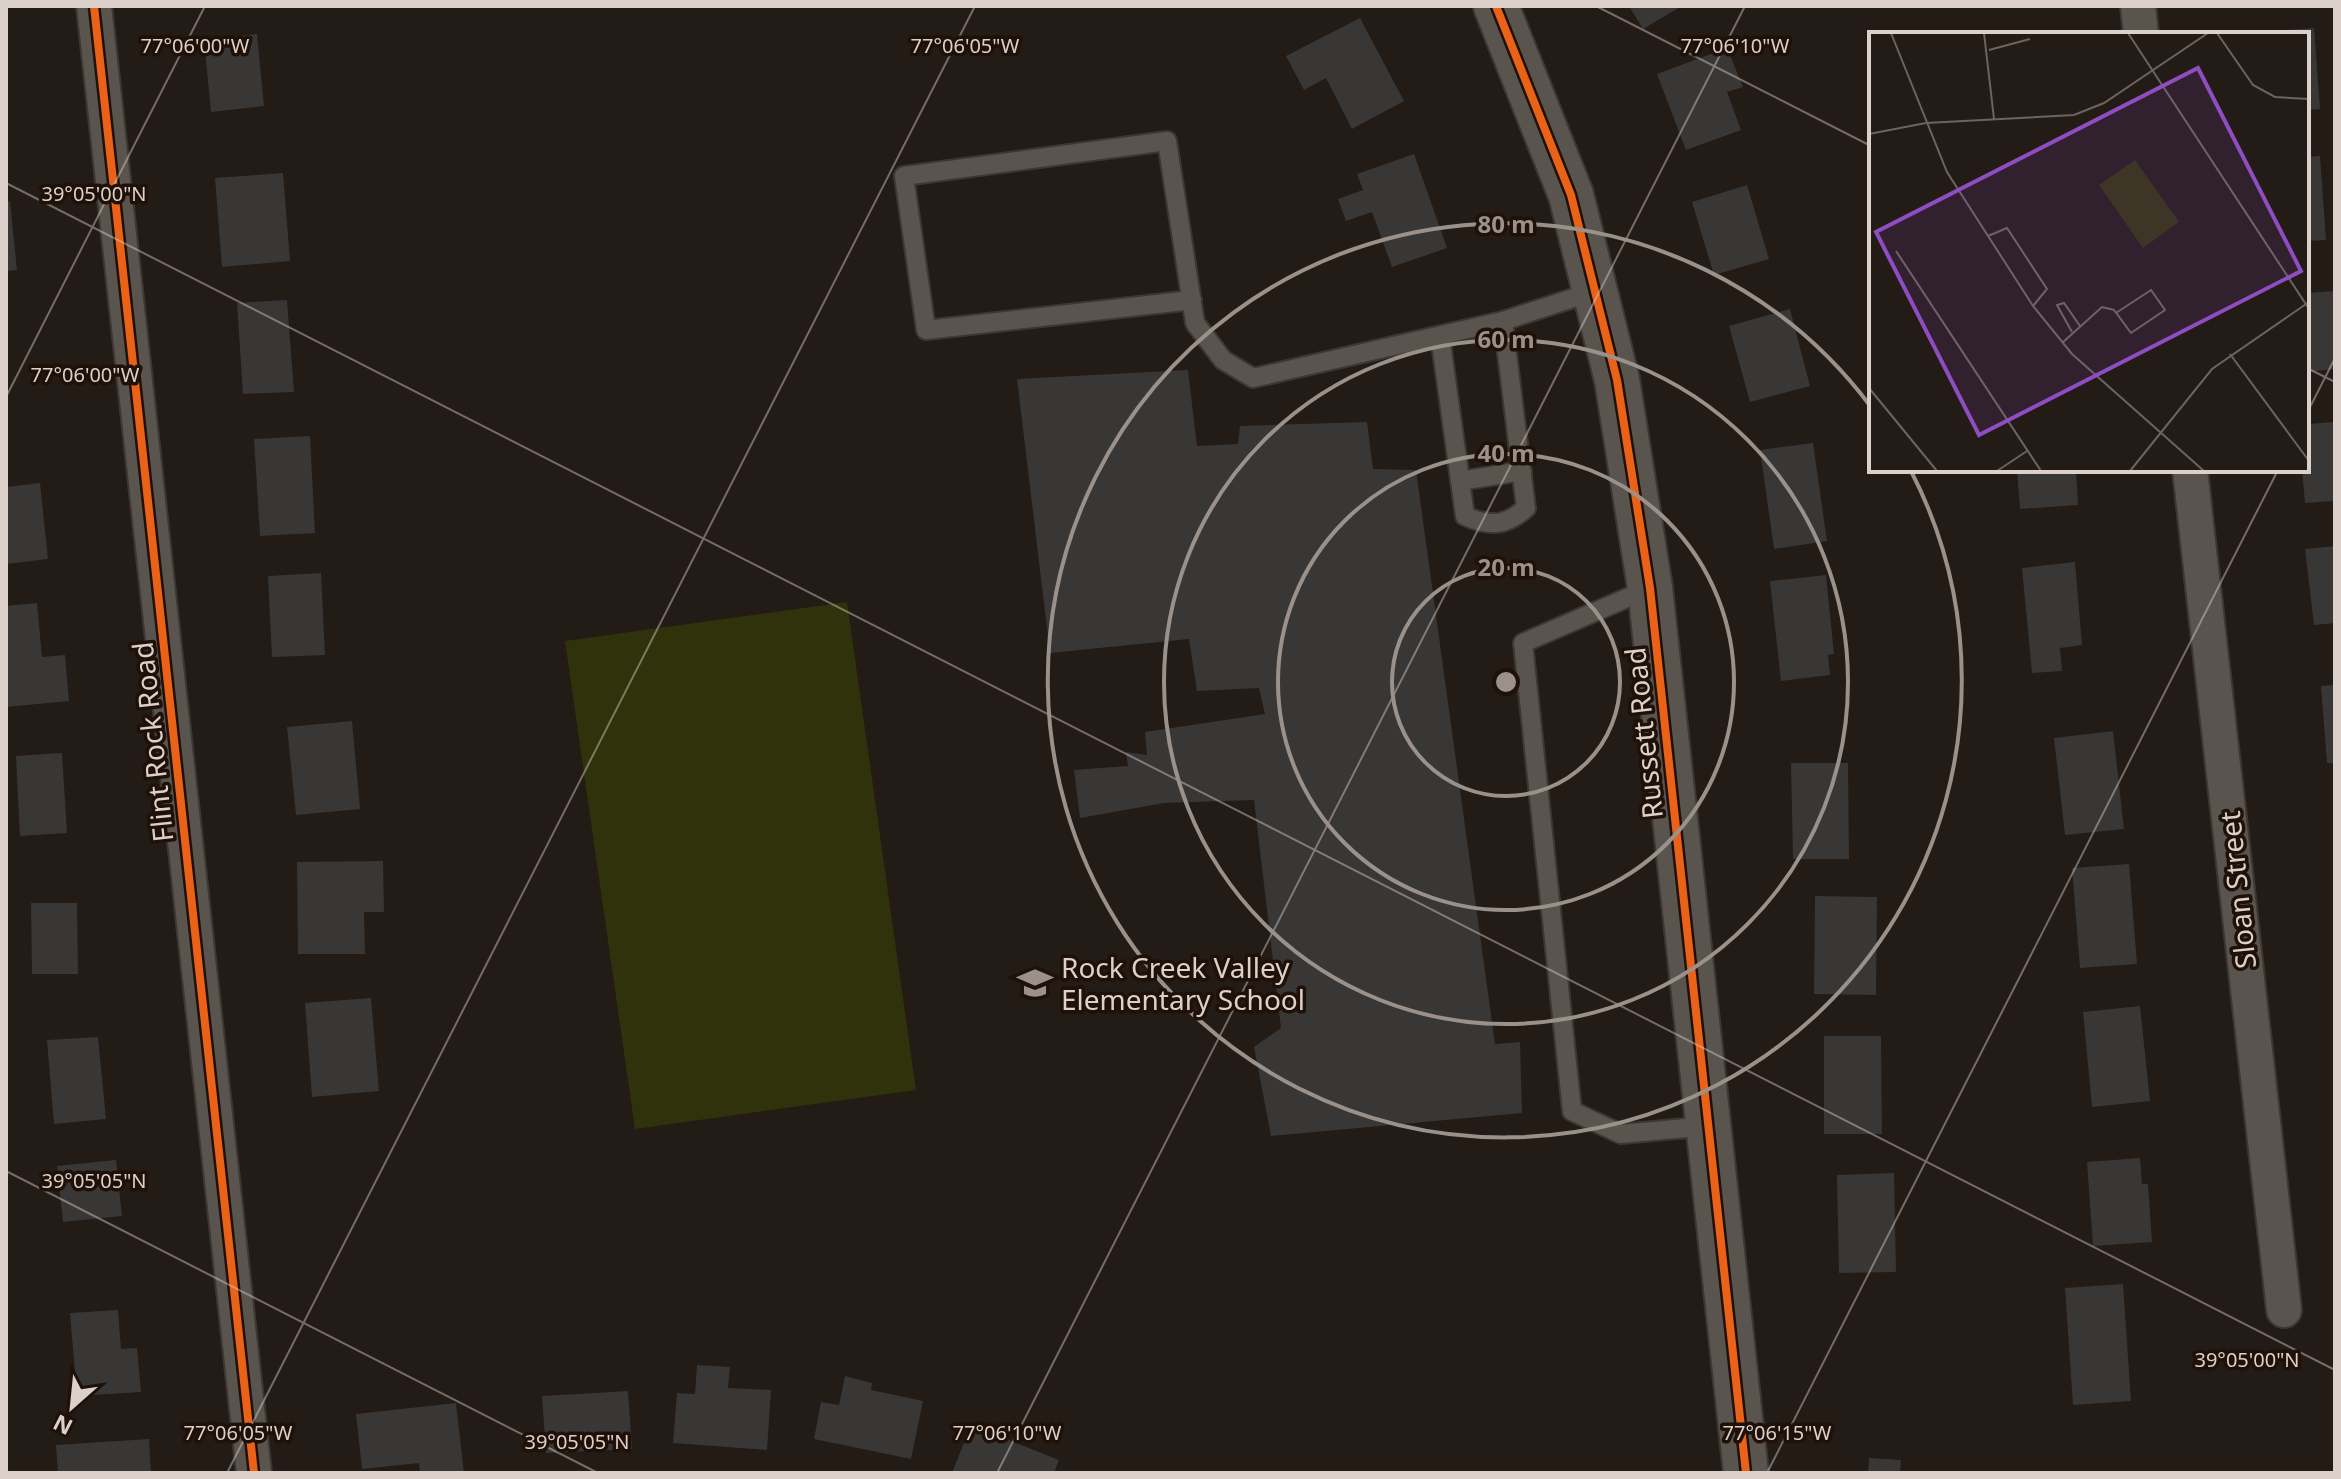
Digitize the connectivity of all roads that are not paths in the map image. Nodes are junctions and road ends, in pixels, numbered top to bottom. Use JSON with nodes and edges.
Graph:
{"nodes":[{"id":1,"x":94,"y":6,"type":"edge"},
{"id":2,"x":1496,"y":6,"type":"edge"},
{"id":3,"x":2138,"y":6,"type":"edge"},
{"id":4,"x":2141,"y":32,"type":"edge"},
{"id":5,"x":1595,"y":291,"type":"junction"},
{"id":6,"x":1192,"y":300,"type":"junction"},
{"id":7,"x":1503,"y":321,"type":"junction"},
{"id":8,"x":1440,"y":336,"type":"junction"},
{"id":9,"x":1522,"y":471,"type":"junction"},
{"id":10,"x":2190,"y":472,"type":"edge"},
{"id":11,"x":1460,"y":481,"type":"junction"},
{"id":12,"x":1650,"y":588,"type":"junction"},
{"id":13,"x":1708,"y":1126,"type":"junction"},
{"id":14,"x":2284,"y":1310,"type":"dead end"},
{"id":15,"x":254,"y":1473,"type":"edge"},
{"id":16,"x":1746,"y":1473,"type":"edge"}],
"edges":[{"from":1,"to":15,"type":"street","name":"Flint Rock Road"},
{"from":2,"to":5,"type":"street","name":"Russett Road"},
{"from":3,"to":4,"type":"street"},
{"from":5,"to":7,"type":"lane"},
{"from":5,"to":12,"type":"street","name":"Russett Road"},
{"from":6,"to":6,"type":"lane"},
{"from":6,"to":8,"type":"lane"},
{"from":7,"to":8,"type":"lane"},
{"from":7,"to":9,"type":"lane"},
{"from":8,"to":11,"type":"lane"},
{"from":9,"to":11,"type":"lane"},
{"from":9,"to":11,"type":"lane"},
{"from":10,"to":14,"type":"street","name":"Sloan Street"},
{"from":12,"to":13,"type":"street","name":"Russett Road"},
{"from":12,"to":13,"type":"lane"},
{"from":13,"to":16,"type":"street","name":"Russett Road"}]}
